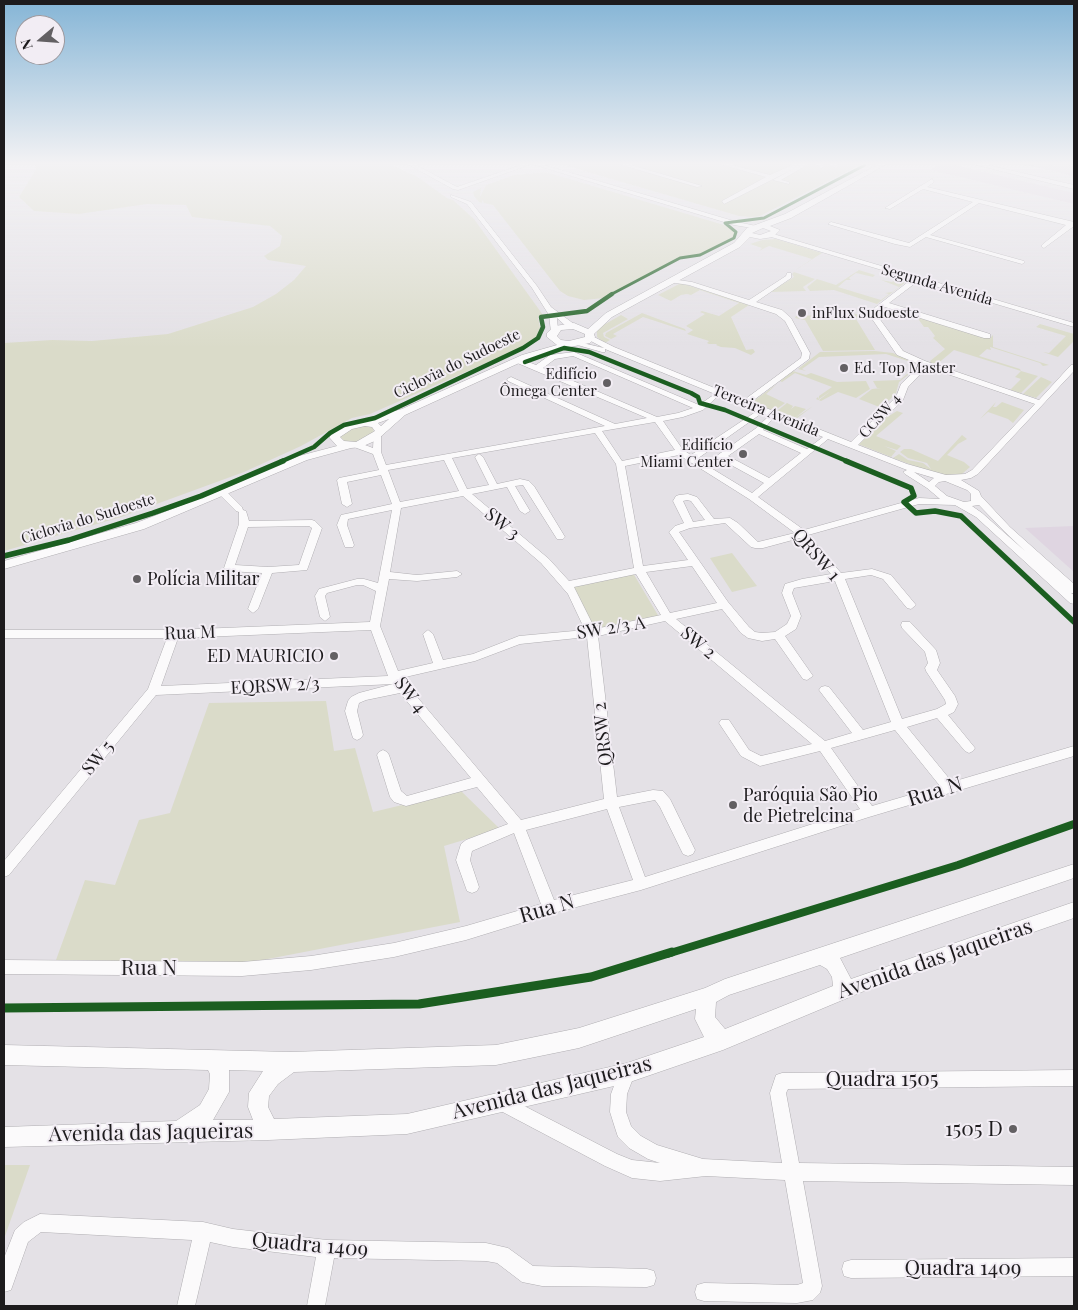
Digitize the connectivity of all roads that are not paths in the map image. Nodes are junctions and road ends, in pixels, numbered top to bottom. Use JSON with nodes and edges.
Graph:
{"nodes":[{"id":1,"x":487,"y":226,"type":"edge"},
{"id":2,"x":739,"y":226,"type":"edge"},
{"id":3,"x":761,"y":226,"type":"joint"},
{"id":4,"x":776,"y":226,"type":"edge"},
{"id":5,"x":839,"y":226,"type":"edge"},
{"id":6,"x":938,"y":226,"type":"edge"},
{"id":7,"x":1070,"y":226,"type":"edge"},
{"id":8,"x":774,"y":232,"type":"junction"},
{"id":9,"x":748,"y":233,"type":"junction"},
{"id":10,"x":924,"y":235,"type":"junction"},
{"id":11,"x":760,"y":237,"type":"junction"},
{"id":12,"x":736,"y":245,"type":"junction"},
{"id":13,"x":1044,"y":246,"type":"dead end"},
{"id":14,"x":1022,"y":262,"type":"dead end"},
{"id":15,"x":789,"y":274,"type":"dead end"},
{"id":16,"x":680,"y":276,"type":"junction"},
{"id":17,"x":916,"y":279,"type":"junction"},
{"id":18,"x":671,"y":281,"type":"junction"},
{"id":19,"x":690,"y":283,"type":"junction"},
{"id":20,"x":750,"y":302,"type":"junction"},
{"id":21,"x":883,"y":304,"type":"junction"},
{"id":22,"x":551,"y":309,"type":"junction"},
{"id":23,"x":609,"y":315,"type":"junction"},
{"id":24,"x":1074,"y":320,"type":"edge"},
{"id":25,"x":1074,"y":325,"type":"edge"},
{"id":26,"x":572,"y":326,"type":"junction"},
{"id":27,"x":553,"y":334,"type":"junction"},
{"id":28,"x":590,"y":335,"type":"junction"},
{"id":29,"x":987,"y":336,"type":"dead end"},
{"id":30,"x":573,"y":344,"type":"junction"},
{"id":31,"x":522,"y":358,"type":"junction"},
{"id":32,"x":926,"y":364,"type":"junction"},
{"id":33,"x":1074,"y":367,"type":"edge"},
{"id":34,"x":537,"y":368,"type":"junction"},
{"id":35,"x":511,"y":379,"type":"dead end"},
{"id":36,"x":715,"y":396,"type":"junction"},
{"id":37,"x":745,"y":403,"type":"junction"},
{"id":38,"x":1040,"y":403,"type":"junction"},
{"id":39,"x":700,"y":408,"type":"junction"},
{"id":40,"x":406,"y":411,"type":"junction"},
{"id":41,"x":758,"y":413,"type":"junction"},
{"id":42,"x":770,"y":418,"type":"junction"},
{"id":43,"x":658,"y":420,"type":"junction"},
{"id":44,"x":365,"y":423,"type":"junction"},
{"id":45,"x":615,"y":427,"type":"junction"},
{"id":46,"x":597,"y":430,"type":"junction"},
{"id":47,"x":758,"y":430,"type":"junction"},
{"id":48,"x":379,"y":432,"type":"junction"},
{"id":49,"x":334,"y":437,"type":"junction"},
{"id":50,"x":824,"y":439,"type":"junction"},
{"id":51,"x":352,"y":445,"type":"junction"},
{"id":52,"x":853,"y":446,"type":"junction"},
{"id":53,"x":377,"y":452,"type":"junction"},
{"id":54,"x":680,"y":452,"type":"junction"},
{"id":55,"x":807,"y":452,"type":"junction"},
{"id":56,"x":447,"y":456,"type":"junction"},
{"id":57,"x":721,"y":456,"type":"junction"},
{"id":58,"x":479,"y":457,"type":"dead end"},
{"id":59,"x":303,"y":458,"type":"junction"},
{"id":60,"x":693,"y":458,"type":"junction"},
{"id":61,"x":620,"y":464,"type":"junction"},
{"id":62,"x":706,"y":467,"type":"junction"},
{"id":63,"x":383,"y":470,"type":"junction"},
{"id":64,"x":975,"y":472,"type":"junction"},
{"id":65,"x":948,"y":478,"type":"junction"},
{"id":66,"x":769,"y":482,"type":"junction"},
{"id":67,"x":509,"y":483,"type":"junction"},
{"id":68,"x":494,"y":486,"type":"junction"},
{"id":69,"x":932,"y":487,"type":"junction"},
{"id":70,"x":464,"y":492,"type":"junction"},
{"id":71,"x":223,"y":493,"type":"junction"},
{"id":72,"x":752,"y":496,"type":"junction"},
{"id":73,"x":976,"y":496,"type":"junction"},
{"id":74,"x":919,"y":501,"type":"junction"},
{"id":75,"x":347,"y":504,"type":"dead end"},
{"id":76,"x":958,"y":504,"type":"junction"},
{"id":77,"x":397,"y":506,"type":"junction"},
{"id":78,"x":525,"y":511,"type":"dead end"},
{"id":79,"x":242,"y":515,"type":"junction"},
{"id":80,"x":712,"y":522,"type":"junction"},
{"id":81,"x":690,"y":526,"type":"junction"},
{"id":82,"x":801,"y":533,"type":"junction"},
{"id":83,"x":560,"y":537,"type":"dead end"},
{"id":84,"x":349,"y":544,"type":"dead end"},
{"id":85,"x":695,"y":562,"type":"junction"},
{"id":86,"x":4,"y":565,"type":"edge"},
{"id":87,"x":268,"y":570,"type":"junction"},
{"id":88,"x":638,"y":570,"type":"junction"},
{"id":89,"x":386,"y":574,"type":"junction"},
{"id":90,"x":457,"y":574,"type":"dead end"},
{"id":91,"x":838,"y":577,"type":"junction"},
{"id":92,"x":567,"y":585,"type":"junction"},
{"id":93,"x":382,"y":589,"type":"junction"},
{"id":94,"x":1074,"y":590,"type":"edge"},
{"id":95,"x":1074,"y":601,"type":"edge"},
{"id":96,"x":724,"y":605,"type":"junction"},
{"id":97,"x":911,"y":605,"type":"dead end"},
{"id":98,"x":253,"y":609,"type":"dead end"},
{"id":99,"x":325,"y":617,"type":"dead end"},
{"id":100,"x":668,"y":618,"type":"junction"},
{"id":101,"x":906,"y":625,"type":"dead end"},
{"id":102,"x":375,"y":626,"type":"junction"},
{"id":103,"x":592,"y":633,"type":"junction"},
{"id":104,"x":4,"y":634,"type":"edge"},
{"id":105,"x":174,"y":634,"type":"junction"},
{"id":106,"x":428,"y":634,"type":"dead end"},
{"id":107,"x":778,"y":635,"type":"junction"},
{"id":108,"x":440,"y":665,"type":"junction"},
{"id":109,"x":807,"y":676,"type":"dead end"},
{"id":110,"x":397,"y":681,"type":"junction"},
{"id":111,"x":825,"y":690,"type":"dead end"},
{"id":112,"x":153,"y":692,"type":"junction"},
{"id":113,"x":940,"y":714,"type":"junction"},
{"id":114,"x":725,"y":723,"type":"dead end"},
{"id":115,"x":898,"y":725,"type":"junction"},
{"id":116,"x":357,"y":735,"type":"dead end"},
{"id":117,"x":860,"y":736,"type":"junction"},
{"id":118,"x":823,"y":746,"type":"junction"},
{"id":119,"x":969,"y":748,"type":"dead end"},
{"id":120,"x":1074,"y":751,"type":"edge"},
{"id":121,"x":384,"y":755,"type":"dead end"},
{"id":122,"x":479,"y":781,"type":"junction"},
{"id":123,"x":949,"y":788,"type":"junction"},
{"id":124,"x":611,"y":803,"type":"junction"},
{"id":125,"x":869,"y":812,"type":"junction"},
{"id":126,"x":518,"y":826,"type":"junction"},
{"id":127,"x":688,"y":850,"type":"dead end"},
{"id":128,"x":4,"y":871,"type":"edge"},
{"id":129,"x":1074,"y":871,"type":"edge"},
{"id":130,"x":641,"y":884,"type":"junction"},
{"id":131,"x":472,"y":887,"type":"dead end"},
{"id":132,"x":550,"y":908,"type":"junction"},
{"id":133,"x":1074,"y":910,"type":"edge"},
{"id":134,"x":822,"y":956,"type":"junction"},
{"id":135,"x":4,"y":967,"type":"edge"},
{"id":136,"x":842,"y":990,"type":"junction"},
{"id":137,"x":709,"y":996,"type":"junction"},
{"id":138,"x":723,"y":1040,"type":"junction"},
{"id":139,"x":4,"y":1055,"type":"edge"},
{"id":140,"x":213,"y":1059,"type":"junction"},
{"id":141,"x":290,"y":1062,"type":"junction"},
{"id":142,"x":627,"y":1073,"type":"junction"},
{"id":143,"x":1074,"y":1078,"type":"edge"},
{"id":144,"x":502,"y":1102,"type":"junction"},
{"id":145,"x":268,"y":1130,"type":"junction"},
{"id":146,"x":179,"y":1131,"type":"junction"},
{"id":147,"x":4,"y":1136,"type":"edge"},
{"id":148,"x":706,"y":1167,"type":"junction"},
{"id":149,"x":792,"y":1172,"type":"junction"},
{"id":150,"x":1074,"y":1176,"type":"edge"},
{"id":151,"x":203,"y":1231,"type":"junction"},
{"id":152,"x":327,"y":1249,"type":"junction"},
{"id":153,"x":1074,"y":1268,"type":"edge"},
{"id":154,"x":851,"y":1269,"type":"dead end"},
{"id":155,"x":647,"y":1278,"type":"dead end"},
{"id":156,"x":4,"y":1283,"type":"edge"},
{"id":157,"x":704,"y":1292,"type":"dead end"},
{"id":158,"x":186,"y":1306,"type":"edge"},
{"id":159,"x":316,"y":1306,"type":"edge"}],
"edges":[{"from":1,"to":22,"type":"street"},
{"from":2,"to":9,"type":"street"},
{"from":3,"to":8,"type":"main road"},
{"from":3,"to":9,"type":"main road"},
{"from":4,"to":8,"type":"main road"},
{"from":5,"to":10,"type":"street"},
{"from":6,"to":10,"type":"street"},
{"from":7,"to":13,"type":"street"},
{"from":8,"to":11,"type":"main road"},
{"from":8,"to":17,"type":"street","name":"Segunda Avenida"},
{"from":8,"to":24,"type":"street","name":"Segunda Avenida"},
{"from":9,"to":11,"type":"main road"},
{"from":9,"to":12,"type":"main road"},
{"from":10,"to":14,"type":"street"},
{"from":11,"to":12,"type":"main road"},
{"from":12,"to":16,"type":"main road"},
{"from":15,"to":20,"type":"street"},
{"from":16,"to":18,"type":"main road"},
{"from":16,"to":19,"type":"street"},
{"from":17,"to":21,"type":"street"},
{"from":17,"to":25,"type":"street","name":"Segunda Avenida"},
{"from":18,"to":19,"type":"street"},
{"from":18,"to":23,"type":"main road"},
{"from":19,"to":20,"type":"street"},
{"from":20,"to":37,"type":"street"},
{"from":21,"to":29,"type":"street"},
{"from":21,"to":32,"type":"street"},
{"from":22,"to":26,"type":"street"},
{"from":22,"to":27,"type":"street"},
{"from":23,"to":26,"type":"main road"},
{"from":23,"to":28,"type":"main road"},
{"from":26,"to":27,"type":"main road"},
{"from":26,"to":28,"type":"main road"},
{"from":27,"to":30,"type":"main road"},
{"from":27,"to":31,"type":"main road"},
{"from":28,"to":30,"type":"main road"},
{"from":28,"to":37,"type":"street","name":"Terceira Avenida"},
{"from":30,"to":31,"type":"main road"},
{"from":30,"to":36,"type":"street","name":"Terceira Avenida"},
{"from":31,"to":34,"type":"street"},
{"from":31,"to":40,"type":"main road"},
{"from":32,"to":38,"type":"street"},
{"from":32,"to":52,"type":"street","name":"CCSW 4"},
{"from":33,"to":38,"type":"street"},
{"from":34,"to":39,"type":"street"},
{"from":34,"to":43,"type":"street"},
{"from":35,"to":45,"type":"street"},
{"from":36,"to":39,"type":"street"},
{"from":36,"to":41,"type":"street","name":"Terceira Avenida"},
{"from":37,"to":52,"type":"street","name":"Terceira Avenida"},
{"from":38,"to":64,"type":"street"},
{"from":39,"to":43,"type":"street"},
{"from":40,"to":44,"type":"main road"},
{"from":40,"to":48,"type":"main road"},
{"from":41,"to":42,"type":"street","name":"Terceira Avenida"},
{"from":41,"to":60,"type":"street"},
{"from":42,"to":47,"type":"street"},
{"from":42,"to":50,"type":"street","name":"Terceira Avenida"},
{"from":43,"to":45,"type":"street"},
{"from":43,"to":54,"type":"street"},
{"from":44,"to":48,"type":"main road"},
{"from":44,"to":49,"type":"main road"},
{"from":45,"to":46,"type":"street"},
{"from":46,"to":56,"type":"street"},
{"from":46,"to":61,"type":"street","name":"SW 2"},
{"from":47,"to":55,"type":"street"},
{"from":47,"to":57,"type":"street"},
{"from":48,"to":51,"type":"main road"},
{"from":48,"to":53,"type":"street"},
{"from":49,"to":51,"type":"main road"},
{"from":49,"to":59,"type":"main road"},
{"from":50,"to":55,"type":"street"},
{"from":50,"to":69,"type":"street","name":"Terceira Avenida"},
{"from":51,"to":53,"type":"street"},
{"from":51,"to":59,"type":"main road"},
{"from":52,"to":65,"type":"street","name":"Terceira Avenida"},
{"from":53,"to":63,"type":"street"},
{"from":54,"to":60,"type":"street","name":"QRSW 1"},
{"from":54,"to":61,"type":"street"},
{"from":55,"to":66,"type":"street"},
{"from":56,"to":63,"type":"street"},
{"from":56,"to":70,"type":"street","name":"SW 3"},
{"from":57,"to":62,"type":"street"},
{"from":57,"to":66,"type":"street"},
{"from":58,"to":68,"type":"street"},
{"from":59,"to":71,"type":"main road"},
{"from":60,"to":62,"type":"street","name":"QRSW 1"},
{"from":61,"to":88,"type":"street","name":"SW 2"},
{"from":62,"to":72,"type":"street","name":"QRSW 1"},
{"from":63,"to":75,"type":"street"},
{"from":63,"to":77,"type":"street"},
{"from":64,"to":65,"type":"street"},
{"from":64,"to":73,"type":"street"},
{"from":65,"to":69,"type":"street"},
{"from":65,"to":73,"type":"street","name":"Terceira Avenida"},
{"from":66,"to":72,"type":"street"},
{"from":67,"to":68,"type":"street"},
{"from":67,"to":78,"type":"street"},
{"from":67,"to":83,"type":"street"},
{"from":68,"to":70,"type":"street"},
{"from":69,"to":74,"type":"street"},
{"from":69,"to":76,"type":"street","name":"Terceira Avenida"},
{"from":70,"to":77,"type":"street"},
{"from":70,"to":92,"type":"street","name":"SW 3"},
{"from":71,"to":79,"type":"street"},
{"from":71,"to":86,"type":"main road"},
{"from":72,"to":82,"type":"street","name":"QRSW 1"},
{"from":73,"to":76,"type":"street"},
{"from":73,"to":94,"type":"street"},
{"from":74,"to":76,"type":"street"},
{"from":74,"to":82,"type":"street"},
{"from":76,"to":95,"type":"street"},
{"from":77,"to":84,"type":"street"},
{"from":77,"to":89,"type":"street"},
{"from":79,"to":87,"type":"street"},
{"from":79,"to":87,"type":"street"},
{"from":80,"to":81,"type":"street"},
{"from":80,"to":81,"type":"street"},
{"from":80,"to":82,"type":"street"},
{"from":81,"to":85,"type":"street"},
{"from":82,"to":91,"type":"street","name":"QRSW 1"},
{"from":85,"to":88,"type":"street"},
{"from":85,"to":96,"type":"street"},
{"from":87,"to":98,"type":"street"},
{"from":88,"to":92,"type":"street"},
{"from":88,"to":100,"type":"street","name":"SW 2"},
{"from":89,"to":90,"type":"street"},
{"from":89,"to":93,"type":"street"},
{"from":91,"to":97,"type":"street"},
{"from":91,"to":107,"type":"street"},
{"from":91,"to":115,"type":"street","name":"QRSW 1"},
{"from":92,"to":103,"type":"street","name":"QRSW 2"},
{"from":93,"to":99,"type":"street"},
{"from":93,"to":102,"type":"street"},
{"from":96,"to":100,"type":"street","name":"SW 2/3 A"},
{"from":96,"to":107,"type":"street"},
{"from":100,"to":103,"type":"street","name":"SW 2/3 A"},
{"from":100,"to":118,"type":"street","name":"SW 2"},
{"from":101,"to":113,"type":"street"},
{"from":102,"to":105,"type":"street","name":"Rua M"},
{"from":102,"to":110,"type":"street","name":"SW 4"},
{"from":103,"to":108,"type":"street","name":"SW 2/3 A"},
{"from":103,"to":124,"type":"street","name":"QRSW 2"},
{"from":104,"to":105,"type":"street","name":"Rua M"},
{"from":105,"to":112,"type":"street","name":"SW 5"},
{"from":106,"to":108,"type":"street"},
{"from":107,"to":109,"type":"street"},
{"from":108,"to":110,"type":"street","name":"SW 2/3 A"},
{"from":110,"to":112,"type":"street","name":"EQRSW 2/3"},
{"from":110,"to":116,"type":"street"},
{"from":110,"to":122,"type":"street","name":"SW 4"},
{"from":111,"to":117,"type":"street"},
{"from":112,"to":128,"type":"street","name":"SW 5"},
{"from":113,"to":115,"type":"street"},
{"from":113,"to":119,"type":"street"},
{"from":114,"to":118,"type":"street"},
{"from":115,"to":117,"type":"street"},
{"from":115,"to":123,"type":"street","name":"QRSW 1"},
{"from":117,"to":118,"type":"street"},
{"from":118,"to":125,"type":"street","name":"SW 2"},
{"from":120,"to":123,"type":"street","name":"Rua N"},
{"from":121,"to":122,"type":"street"},
{"from":122,"to":126,"type":"street","name":"SW 4"},
{"from":123,"to":125,"type":"street","name":"Rua N"},
{"from":124,"to":126,"type":"street"},
{"from":124,"to":127,"type":"street"},
{"from":124,"to":130,"type":"street","name":"QRSW 2"},
{"from":125,"to":130,"type":"street","name":"Rua N"},
{"from":126,"to":131,"type":"street"},
{"from":126,"to":132,"type":"street","name":"SW 4"},
{"from":129,"to":134,"type":"main road","name":"Avenida das Jaqueiras"},
{"from":130,"to":132,"type":"street","name":"Rua N"},
{"from":132,"to":135,"type":"street","name":"Rua N"},
{"from":133,"to":136,"type":"main road","name":"Avenida das Jaqueiras"},
{"from":134,"to":136,"type":"main road"},
{"from":134,"to":137,"type":"main road","name":"Avenida das Jaqueiras"},
{"from":136,"to":138,"type":"main road","name":"Avenida das Jaqueiras"},
{"from":137,"to":138,"type":"main road"},
{"from":137,"to":141,"type":"main road","name":"Avenida das Jaqueiras"},
{"from":138,"to":142,"type":"main road","name":"Avenida das Jaqueiras"},
{"from":139,"to":140,"type":"main road"},
{"from":140,"to":141,"type":"main road"},
{"from":140,"to":146,"type":"main road"},
{"from":141,"to":145,"type":"main road"},
{"from":142,"to":144,"type":"main road","name":"Avenida das Jaqueiras"},
{"from":142,"to":148,"type":"street"},
{"from":143,"to":149,"type":"street","name":"Quadra 1505"},
{"from":144,"to":145,"type":"main road","name":"Avenida das Jaqueiras"},
{"from":144,"to":148,"type":"street"},
{"from":145,"to":146,"type":"main road","name":"Avenida das Jaqueiras"},
{"from":146,"to":147,"type":"main road","name":"Avenida das Jaqueiras"},
{"from":148,"to":149,"type":"street"},
{"from":149,"to":150,"type":"street"},
{"from":149,"to":157,"type":"street","name":"Quadra 1505"},
{"from":151,"to":152,"type":"street","name":"Quadra 1409"},
{"from":151,"to":156,"type":"street","name":"Quadra 1409"},
{"from":151,"to":158,"type":"street"},
{"from":152,"to":155,"type":"street","name":"Quadra 1409"},
{"from":152,"to":159,"type":"street"},
{"from":153,"to":154,"type":"street","name":"Quadra 1409"}]}
